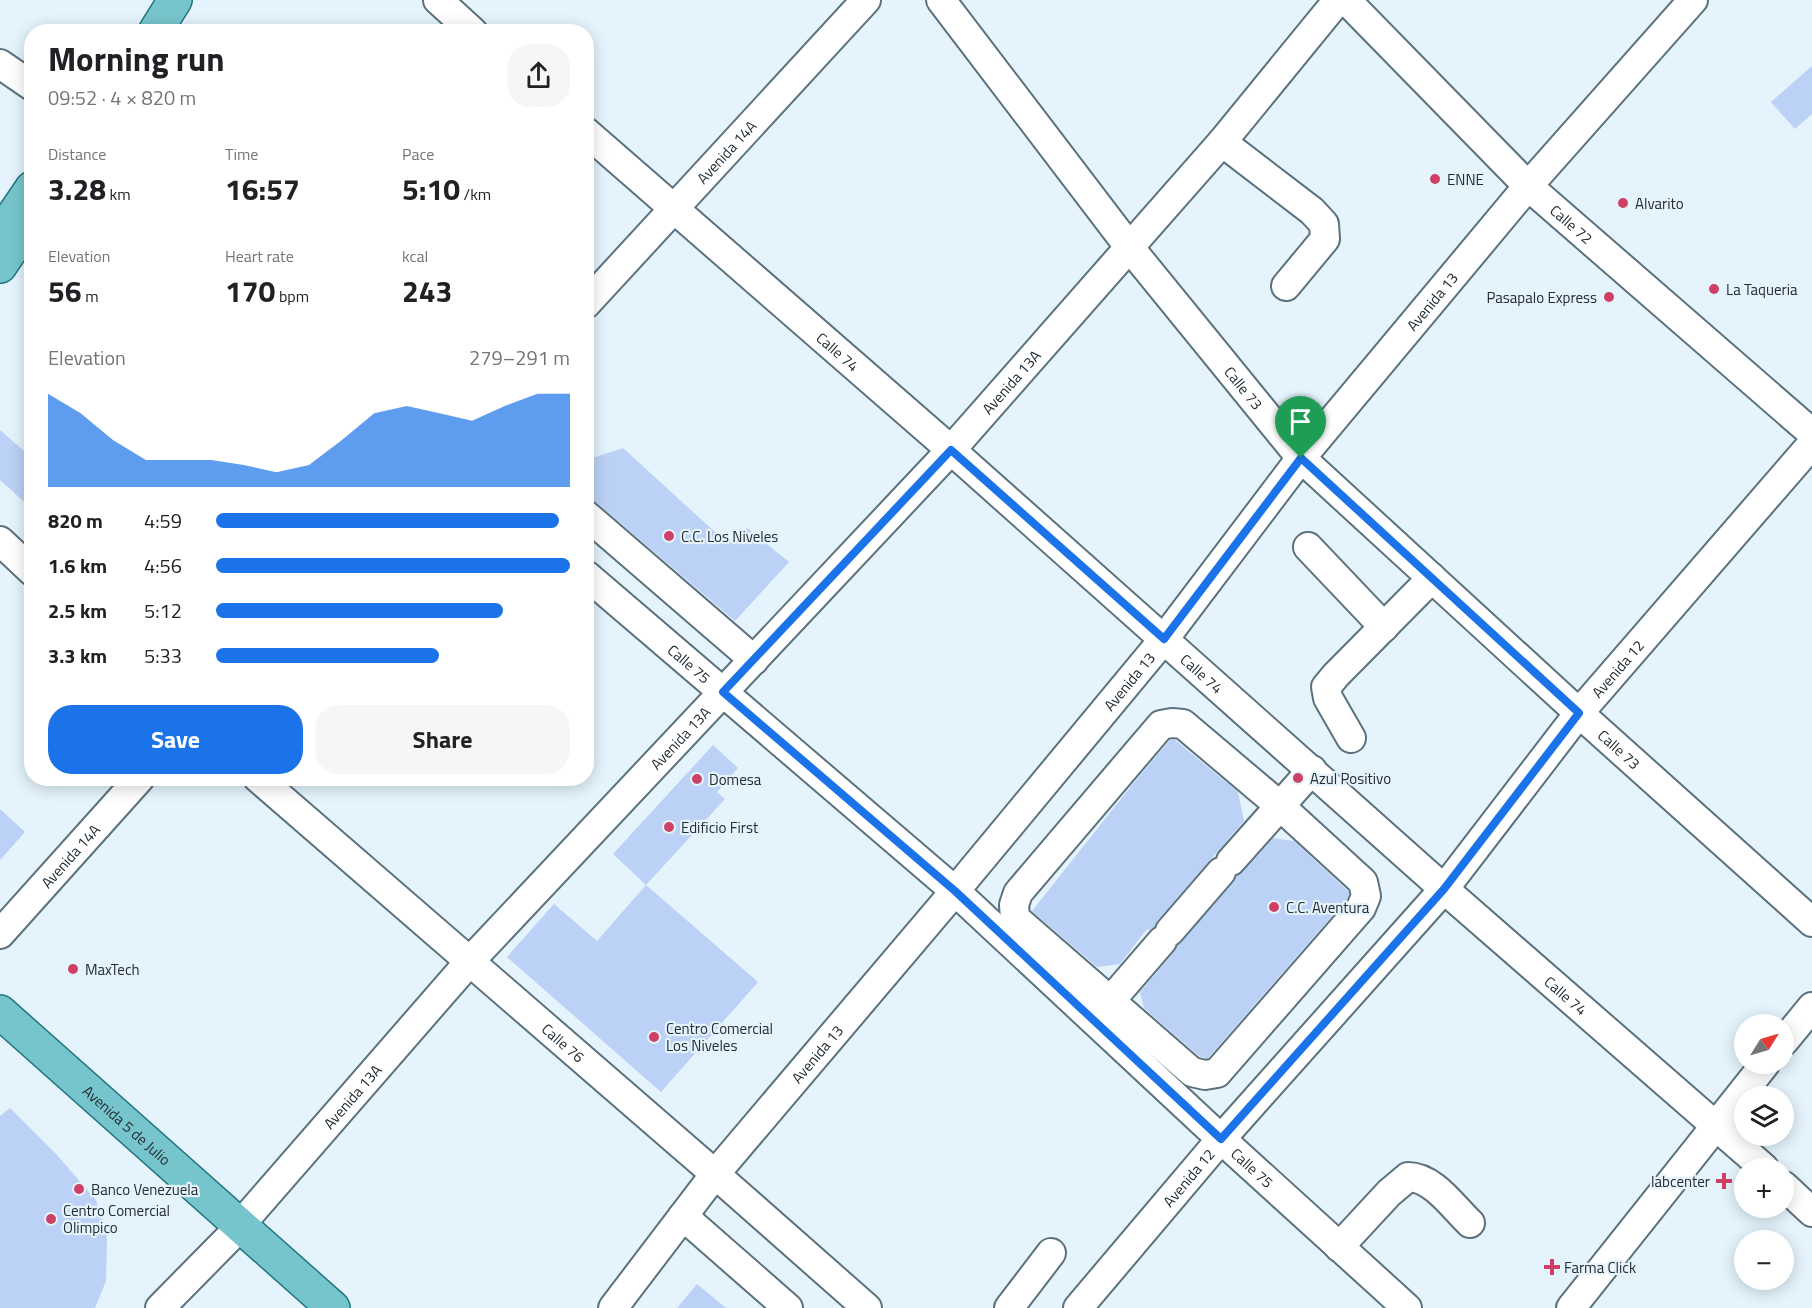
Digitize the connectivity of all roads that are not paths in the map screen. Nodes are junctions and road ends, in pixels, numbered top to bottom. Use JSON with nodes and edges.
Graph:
{"nodes":[{"id":1,"x":151,"y":0,"type":"edge"},
{"id":2,"x":175,"y":0,"type":"edge"},
{"id":3,"x":438,"y":0,"type":"edge"},
{"id":4,"x":866,"y":0,"type":"edge"},
{"id":5,"x":941,"y":0,"type":"edge"},
{"id":6,"x":1338,"y":0,"type":"edge"},
{"id":7,"x":1346,"y":0,"type":"edge"},
{"id":8,"x":1693,"y":0,"type":"edge"},
{"id":9,"x":137,"y":24,"type":"edge"},
{"id":10,"x":160,"y":24,"type":"edge"},
{"id":11,"x":464,"y":24,"type":"edge"},
{"id":12,"x":0,"y":64,"type":"edge"},
{"id":13,"x":24,"y":80,"type":"edge"},
{"id":14,"x":594,"y":139,"type":"edge"},
{"id":15,"x":1222,"y":142,"type":"junction"},
{"id":16,"x":1528,"y":186,"type":"junction"},
{"id":17,"x":24,"y":200,"type":"edge"},
{"id":18,"x":673,"y":208,"type":"junction"},
{"id":19,"x":24,"y":231,"type":"edge"},
{"id":20,"x":0,"y":236,"type":"edge"},
{"id":21,"x":1130,"y":248,"type":"junction"},
{"id":22,"x":0,"y":266,"type":"edge"},
{"id":23,"x":1287,"y":286,"type":"dead end"},
{"id":24,"x":594,"y":295,"type":"edge"},
{"id":25,"x":1812,"y":433,"type":"edge"},
{"id":26,"x":1812,"y":444,"type":"edge"},
{"id":27,"x":951,"y":450,"type":"junction"},
{"id":28,"x":1301,"y":458,"type":"junction"},
{"id":29,"x":594,"y":522,"type":"edge"},
{"id":30,"x":0,"y":541,"type":"edge"},
{"id":31,"x":1308,"y":547,"type":"dead end"},
{"id":32,"x":24,"y":564,"type":"edge"},
{"id":33,"x":1432,"y":578,"type":"junction"},
{"id":34,"x":594,"y":582,"type":"edge"},
{"id":35,"x":1384,"y":627,"type":"junction"},
{"id":36,"x":1164,"y":639,"type":"junction"},
{"id":37,"x":754,"y":660,"type":"junction"},
{"id":38,"x":723,"y":692,"type":"junction"},
{"id":39,"x":1579,"y":713,"type":"junction"},
{"id":40,"x":1351,"y":738,"type":"dead end"},
{"id":41,"x":1312,"y":770,"type":"junction"},
{"id":42,"x":133,"y":786,"type":"edge"},
{"id":43,"x":267,"y":786,"type":"edge"},
{"id":44,"x":1280,"y":806,"type":"junction"},
{"id":45,"x":1444,"y":889,"type":"junction"},
{"id":46,"x":955,"y":891,"type":"junction"},
{"id":47,"x":1812,"y":922,"type":"edge"},
{"id":48,"x":0,"y":934,"type":"edge"},
{"id":49,"x":470,"y":961,"type":"junction"},
{"id":50,"x":1812,"y":1007,"type":"edge"},
{"id":51,"x":1102,"y":1010,"type":"junction"},
{"id":52,"x":0,"y":1012,"type":"edge"},
{"id":53,"x":1794,"y":1029,"type":"edge"},
{"id":54,"x":0,"y":1038,"type":"edge"},
{"id":55,"x":1758,"y":1074,"type":"edge"},
{"id":56,"x":1716,"y":1125,"type":"junction"},
{"id":57,"x":1221,"y":1139,"type":"junction"},
{"id":58,"x":1753,"y":1158,"type":"edge"},
{"id":59,"x":715,"y":1174,"type":"junction"},
{"id":60,"x":1794,"y":1195,"type":"edge"},
{"id":61,"x":1812,"y":1212,"type":"edge"},
{"id":62,"x":683,"y":1216,"type":"junction"},
{"id":63,"x":1470,"y":1223,"type":"dead end"},
{"id":64,"x":234,"y":1232,"type":"junction"},
{"id":65,"x":1339,"y":1246,"type":"junction"},
{"id":66,"x":1052,"y":1253,"type":"dead end"},
{"id":67,"x":160,"y":1308,"type":"edge"},
{"id":68,"x":306,"y":1308,"type":"edge"},
{"id":69,"x":333,"y":1308,"type":"edge"},
{"id":70,"x":613,"y":1308,"type":"edge"},
{"id":71,"x":788,"y":1308,"type":"edge"},
{"id":72,"x":867,"y":1308,"type":"edge"},
{"id":73,"x":1009,"y":1308,"type":"edge"},
{"id":74,"x":1078,"y":1308,"type":"edge"},
{"id":75,"x":1407,"y":1308,"type":"edge"},
{"id":76,"x":1571,"y":1308,"type":"edge"}],
"edges":[{"from":1,"to":9,"type":"main road"},
{"from":2,"to":10,"type":"main road"},
{"from":3,"to":11,"type":"street"},
{"from":4,"to":18,"type":"street","name":"Avenida 14A"},
{"from":5,"to":21,"type":"street","name":"Calle 73"},
{"from":6,"to":15,"type":"street","name":"Avenida 13A"},
{"from":7,"to":16,"type":"street","name":"Calle 72"},
{"from":8,"to":16,"type":"street","name":"Avenida 13"},
{"from":12,"to":13,"type":"street"},
{"from":14,"to":18,"type":"street","name":"Calle 74"},
{"from":15,"to":21,"type":"street","name":"Avenida 13A"},
{"from":15,"to":23,"type":"street"},
{"from":16,"to":25,"type":"street","name":"Calle 72"},
{"from":16,"to":28,"type":"street","name":"Avenida 13"},
{"from":17,"to":20,"type":"main road"},
{"from":18,"to":24,"type":"street","name":"Avenida 14A"},
{"from":18,"to":27,"type":"street","name":"Calle 74"},
{"from":19,"to":22,"type":"main road"},
{"from":21,"to":27,"type":"street","name":"Avenida 13A"},
{"from":21,"to":28,"type":"street","name":"Calle 73"},
{"from":26,"to":39,"type":"street","name":"Avenida 12"},
{"from":27,"to":36,"type":"street","name":"Calle 74"},
{"from":27,"to":37,"type":"street","name":"Avenida 13A"},
{"from":28,"to":33,"type":"street","name":"Calle 73"},
{"from":28,"to":36,"type":"street","name":"Avenida 13"},
{"from":29,"to":37,"type":"street"},
{"from":30,"to":32,"type":"street"},
{"from":31,"to":35,"type":"street"},
{"from":33,"to":35,"type":"street"},
{"from":33,"to":39,"type":"street","name":"Calle 73"},
{"from":34,"to":38,"type":"street","name":"Calle 75"},
{"from":35,"to":40,"type":"street"},
{"from":36,"to":41,"type":"street","name":"Calle 74"},
{"from":36,"to":46,"type":"street","name":"Avenida 13"},
{"from":37,"to":38,"type":"street","name":"Avenida 13A"},
{"from":38,"to":46,"type":"street","name":"Calle 75"},
{"from":38,"to":49,"type":"street","name":"Avenida 13A"},
{"from":39,"to":45,"type":"street","name":"Avenida 12"},
{"from":39,"to":47,"type":"street","name":"Calle 73"},
{"from":41,"to":44,"type":"street"},
{"from":41,"to":45,"type":"street","name":"Calle 74"},
{"from":42,"to":48,"type":"street","name":"Avenida 14A"},
{"from":43,"to":49,"type":"street","name":"Calle 76"},
{"from":44,"to":51,"type":"street"},
{"from":44,"to":51,"type":"street"},
{"from":44,"to":51,"type":"street"},
{"from":45,"to":56,"type":"street","name":"Calle 74"},
{"from":45,"to":57,"type":"street","name":"Avenida 12"},
{"from":46,"to":51,"type":"street","name":"Calle 75"},
{"from":46,"to":59,"type":"street","name":"Avenida 13"},
{"from":49,"to":59,"type":"street","name":"Calle 76"},
{"from":49,"to":64,"type":"street","name":"Avenida 13A"},
{"from":50,"to":53,"type":"street"},
{"from":51,"to":57,"type":"street","name":"Calle 75"},
{"from":52,"to":64,"type":"main road","name":"Avenida 5 de Julio"},
{"from":54,"to":64,"type":"main road","name":"Avenida 5 de Julio"},
{"from":55,"to":56,"type":"street"},
{"from":56,"to":58,"type":"street","name":"Calle 74"},
{"from":56,"to":76,"type":"street"},
{"from":57,"to":65,"type":"street","name":"Calle 75"},
{"from":57,"to":74,"type":"street","name":"Avenida 12"},
{"from":59,"to":62,"type":"street","name":"Avenida 13"},
{"from":59,"to":72,"type":"street","name":"Calle 76"},
{"from":60,"to":61,"type":"street"},
{"from":62,"to":70,"type":"street","name":"Avenida 13"},
{"from":62,"to":71,"type":"street"},
{"from":63,"to":65,"type":"street"},
{"from":64,"to":67,"type":"street","name":"Avenida 13A"},
{"from":64,"to":68,"type":"main road","name":"Avenida 5 de Julio"},
{"from":64,"to":69,"type":"main road","name":"Avenida 5 de Julio"},
{"from":65,"to":75,"type":"street","name":"Calle 75"},
{"from":66,"to":73,"type":"street"}]}
